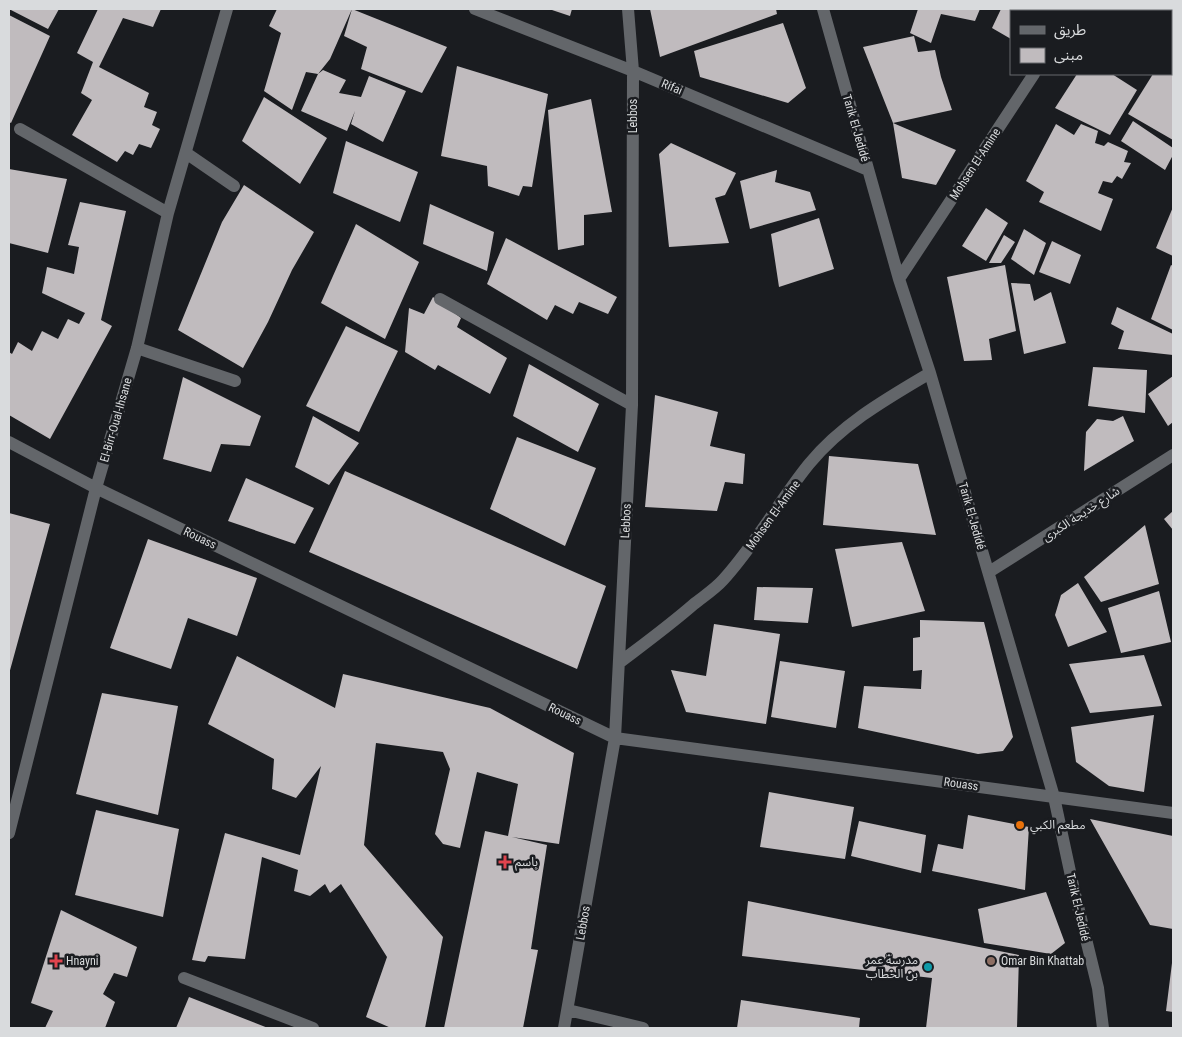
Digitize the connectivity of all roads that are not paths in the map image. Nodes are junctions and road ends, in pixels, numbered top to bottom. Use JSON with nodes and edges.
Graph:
{"nodes":[{"id":1,"x":227,"y":9,"type":"edge"},
{"id":2,"x":475,"y":9,"type":"edge"},
{"id":3,"x":628,"y":9,"type":"edge"},
{"id":4,"x":823,"y":9,"type":"edge"},
{"id":5,"x":633,"y":71,"type":"junction"},
{"id":6,"x":1033,"y":75,"type":"edge"},
{"id":7,"x":20,"y":128,"type":"dead end"},
{"id":8,"x":186,"y":152,"type":"junction"},
{"id":9,"x":868,"y":170,"type":"junction"},
{"id":10,"x":234,"y":186,"type":"dead end"},
{"id":11,"x":168,"y":213,"type":"junction"},
{"id":12,"x":900,"y":279,"type":"junction"},
{"id":13,"x":440,"y":299,"type":"dead end"},
{"id":14,"x":137,"y":348,"type":"junction"},
{"id":15,"x":930,"y":373,"type":"junction"},
{"id":16,"x":235,"y":381,"type":"dead end"},
{"id":17,"x":632,"y":405,"type":"junction"},
{"id":18,"x":9,"y":442,"type":"edge"},
{"id":19,"x":1173,"y":455,"type":"edge"},
{"id":20,"x":96,"y":488,"type":"junction"},
{"id":21,"x":989,"y":572,"type":"junction"},
{"id":22,"x":619,"y":663,"type":"junction"},
{"id":23,"x":615,"y":738,"type":"junction"},
{"id":24,"x":1054,"y":797,"type":"junction"},
{"id":25,"x":1173,"y":813,"type":"edge"},
{"id":26,"x":9,"y":833,"type":"edge"},
{"id":27,"x":184,"y":978,"type":"dead end"},
{"id":28,"x":568,"y":1010,"type":"junction"},
{"id":29,"x":313,"y":1028,"type":"edge"},
{"id":30,"x":564,"y":1028,"type":"edge"},
{"id":31,"x":643,"y":1028,"type":"edge"},
{"id":32,"x":1103,"y":1028,"type":"edge"}],
"edges":[{"from":1,"to":8,"type":"street","name":"El-Birr-Oual-Ihsane"},
{"from":2,"to":5,"type":"street","name":"Rifai"},
{"from":3,"to":5,"type":"street","name":"Lebbos"},
{"from":4,"to":9,"type":"street","name":"Tarik El-Jedidé"},
{"from":5,"to":9,"type":"street","name":"Rifai"},
{"from":5,"to":17,"type":"street","name":"Lebbos"},
{"from":6,"to":12,"type":"street","name":"Mohsen El-Amine"},
{"from":7,"to":11,"type":"street"},
{"from":8,"to":10,"type":"street"},
{"from":8,"to":11,"type":"street","name":"El-Birr-Oual-Ihsane"},
{"from":9,"to":12,"type":"street","name":"Tarik El-Jedidé"},
{"from":11,"to":14,"type":"street","name":"El-Birr-Oual-Ihsane"},
{"from":12,"to":15,"type":"street","name":"Tarik El-Jedidé"},
{"from":13,"to":17,"type":"street"},
{"from":14,"to":16,"type":"street"},
{"from":14,"to":20,"type":"street","name":"El-Birr-Oual-Ihsane"},
{"from":15,"to":21,"type":"street","name":"Tarik El-Jedidé"},
{"from":15,"to":22,"type":"street","name":"Mohsen El-Amine"},
{"from":17,"to":22,"type":"street","name":"Lebbos"},
{"from":18,"to":20,"type":"street","name":"Rouass"},
{"from":19,"to":21,"type":"street","name":"شارع خديجة الكبرى"},
{"from":20,"to":23,"type":"street","name":"Rouass"},
{"from":20,"to":26,"type":"street","name":"El-Birr-Oual-Ihsane"},
{"from":21,"to":24,"type":"street","name":"Tarik El-Jedidé"},
{"from":22,"to":23,"type":"street","name":"Lebbos"},
{"from":23,"to":24,"type":"street","name":"Rouass"},
{"from":23,"to":28,"type":"street","name":"Lebbos"},
{"from":24,"to":25,"type":"street","name":"Rouass"},
{"from":24,"to":32,"type":"street","name":"Tarik El-Jedidé"},
{"from":27,"to":29,"type":"street"},
{"from":28,"to":30,"type":"street","name":"Lebbos"},
{"from":28,"to":31,"type":"street"}]}
